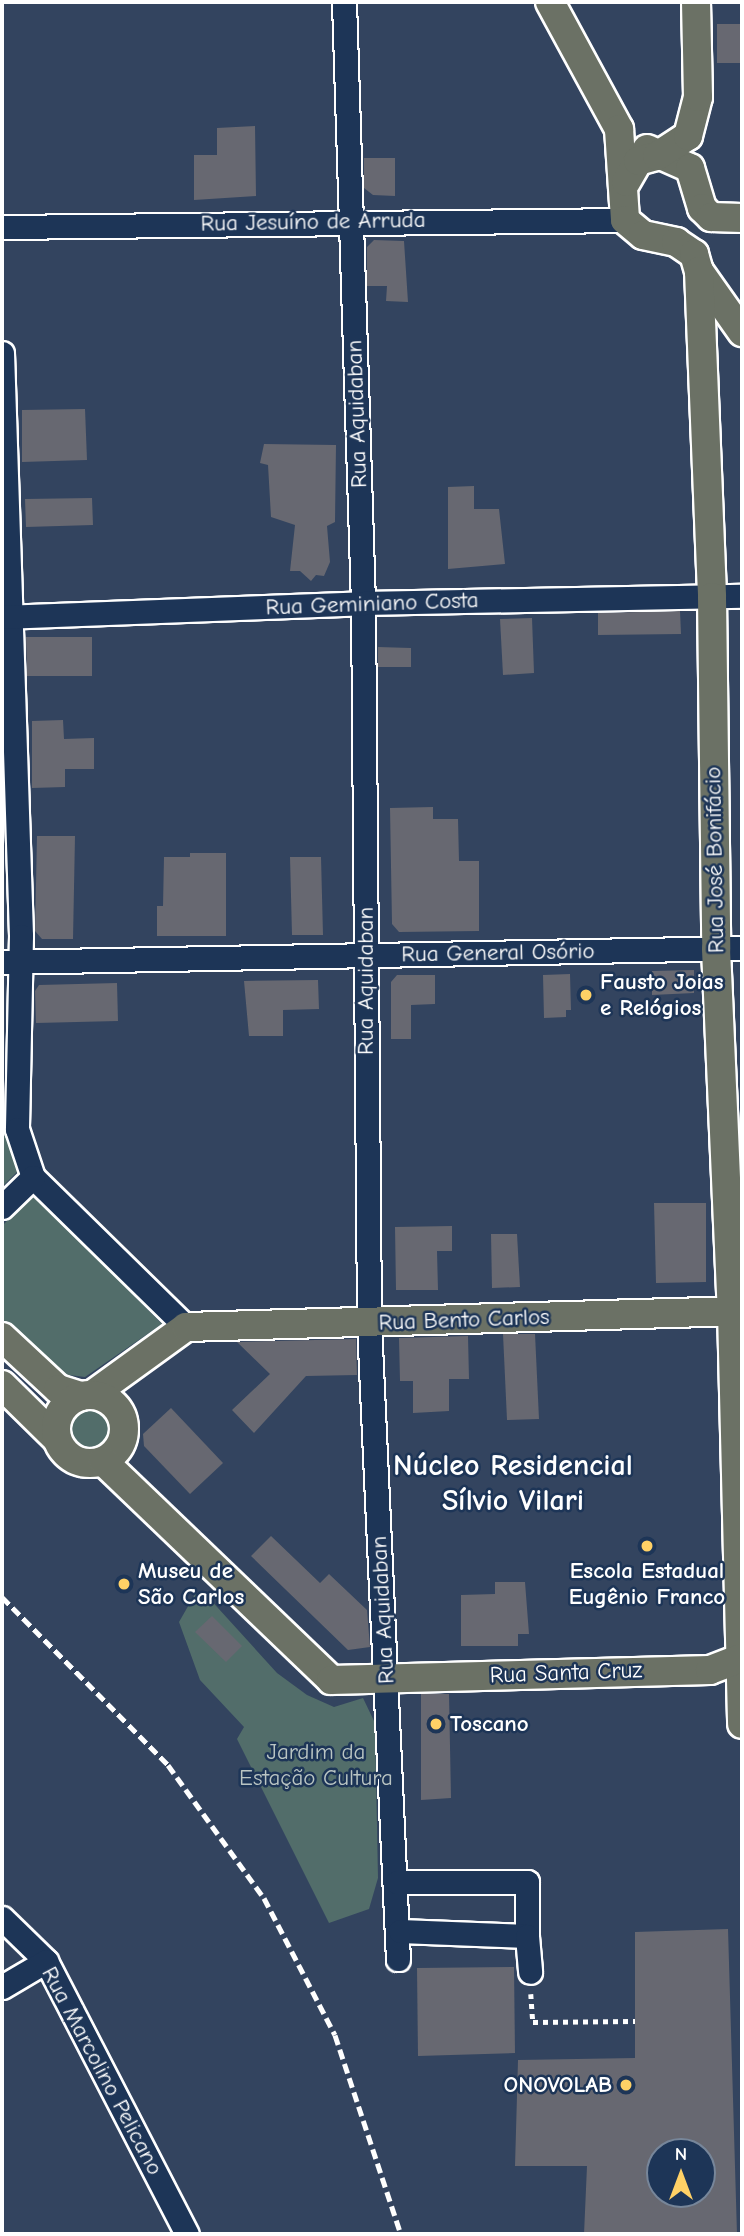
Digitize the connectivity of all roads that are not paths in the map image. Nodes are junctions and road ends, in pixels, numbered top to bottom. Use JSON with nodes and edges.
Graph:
{"nodes":[{"id":1,"x":344,"y":2,"type":"edge"},
{"id":2,"x":550,"y":2,"type":"edge"},
{"id":3,"x":696,"y":2,"type":"edge"},
{"id":4,"x":619,"y":129,"type":"junction"},
{"id":5,"x":657,"y":156,"type":"junction"},
{"id":6,"x":626,"y":182,"type":"junction"},
{"id":7,"x":737,"y":218,"type":"edge"},
{"id":8,"x":351,"y":220,"type":"junction"},
{"id":9,"x":625,"y":220,"type":"junction"},
{"id":10,"x":2,"y":227,"type":"edge"},
{"id":11,"x":699,"y":271,"type":"junction"},
{"id":12,"x":742,"y":332,"type":"edge"},
{"id":13,"x":2,"y":354,"type":"edge"},
{"id":14,"x":742,"y":596,"type":"edge"},
{"id":15,"x":712,"y":597,"type":"junction"},
{"id":16,"x":363,"y":603,"type":"junction"},
{"id":17,"x":5,"y":617,"type":"edge"},
{"id":18,"x":729,"y":949,"type":"edge"},
{"id":19,"x":366,"y":955,"type":"junction"},
{"id":20,"x":11,"y":962,"type":"edge"},
{"id":21,"x":19,"y":1111,"type":"junction"},
{"id":22,"x":2,"y":1129,"type":"edge"},
{"id":23,"x":33,"y":1177,"type":"junction"},
{"id":24,"x":2,"y":1207,"type":"edge"},
{"id":25,"x":737,"y":1311,"type":"edge"},
{"id":26,"x":369,"y":1324,"type":"junction"},
{"id":27,"x":186,"y":1327,"type":"junction"},
{"id":28,"x":2,"y":1337,"type":"edge"},
{"id":29,"x":2,"y":1385,"type":"edge"},
{"id":30,"x":87,"y":1396,"type":"junction"},
{"id":31,"x":57,"y":1439,"type":"junction"},
{"id":32,"x":103,"y":1461,"type":"junction"},
{"id":33,"x":741,"y":1658,"type":"edge"},
{"id":34,"x":387,"y":1679,"type":"junction"},
{"id":35,"x":742,"y":1724,"type":"edge"},
{"id":36,"x":397,"y":1882,"type":"junction"},
{"id":37,"x":2,"y":1918,"type":"edge"},
{"id":38,"x":400,"y":1931,"type":"junction"},
{"id":39,"x":527,"y":1936,"type":"junction"},
{"id":40,"x":398,"y":1959,"type":"dead end"},
{"id":41,"x":46,"y":1961,"type":"junction"},
{"id":42,"x":530,"y":1972,"type":"road end"},
{"id":43,"x":2,"y":1987,"type":"edge"},
{"id":44,"x":187,"y":2234,"type":"edge"}],
"edges":[{"from":1,"to":8,"type":"street","name":"Rua Aquidaban"},
{"from":2,"to":4,"type":"main road"},
{"from":3,"to":5,"type":"main road"},
{"from":4,"to":5,"type":"main road"},
{"from":4,"to":6,"type":"main road"},
{"from":5,"to":6,"type":"main road"},
{"from":5,"to":7,"type":"main road"},
{"from":6,"to":9,"type":"main road"},
{"from":8,"to":9,"type":"street","name":"Rua Jesuíno de Arruda"},
{"from":8,"to":10,"type":"street","name":"Rua Jesuíno de Arruda"},
{"from":8,"to":16,"type":"street","name":"Rua Aquidaban"},
{"from":9,"to":11,"type":"main road"},
{"from":11,"to":12,"type":"main road"},
{"from":11,"to":15,"type":"main road","name":"Rua José Bonifácio"},
{"from":13,"to":17,"type":"street"},
{"from":14,"to":15,"type":"street","name":"Rua Geminiano Costa"},
{"from":15,"to":16,"type":"street","name":"Rua Geminiano Costa"},
{"from":15,"to":18,"type":"main road","name":"Rua José Bonifácio"},
{"from":16,"to":17,"type":"street","name":"Rua Geminiano Costa"},
{"from":16,"to":19,"type":"street","name":"Rua Aquidaban"},
{"from":17,"to":20,"type":"street"},
{"from":18,"to":19,"type":"street","name":"Rua General Osório"},
{"from":18,"to":25,"type":"main road","name":"Rua José Bonifácio"},
{"from":19,"to":20,"type":"street","name":"Rua General Osório"},
{"from":19,"to":26,"type":"street","name":"Rua Aquidaban"},
{"from":20,"to":21,"type":"street"},
{"from":21,"to":22,"type":"street"},
{"from":21,"to":23,"type":"street"},
{"from":23,"to":24,"type":"street"},
{"from":23,"to":27,"type":"street"},
{"from":25,"to":26,"type":"main road","name":"Rua Bento Carlos"},
{"from":25,"to":33,"type":"main road","name":"Rua José Bonifácio"},
{"from":26,"to":27,"type":"main road","name":"Rua Bento Carlos"},
{"from":26,"to":34,"type":"street","name":"Rua Aquidaban"},
{"from":27,"to":30,"type":"main road"},
{"from":28,"to":30,"type":"main road"},
{"from":29,"to":31,"type":"main road"},
{"from":30,"to":31,"type":"main road"},
{"from":30,"to":32,"type":"main road"},
{"from":31,"to":32,"type":"main road"},
{"from":32,"to":34,"type":"main road","name":"Rua Santa Cruz"},
{"from":33,"to":34,"type":"main road","name":"Rua Santa Cruz"},
{"from":33,"to":35,"type":"main road","name":"Rua José Bonifácio"},
{"from":34,"to":36,"type":"street","name":"Rua Aquidaban"},
{"from":36,"to":38,"type":"street","name":"Rua Aquidaban"},
{"from":36,"to":39,"type":"street"},
{"from":37,"to":41,"type":"street","name":"Rua Marcolino Pelicano"},
{"from":38,"to":39,"type":"street"},
{"from":38,"to":40,"type":"street","name":"Rua Aquidaban"},
{"from":39,"to":42,"type":"street"},
{"from":41,"to":43,"type":"street"},
{"from":41,"to":44,"type":"street","name":"Rua Marcolino Pelicano"}]}
